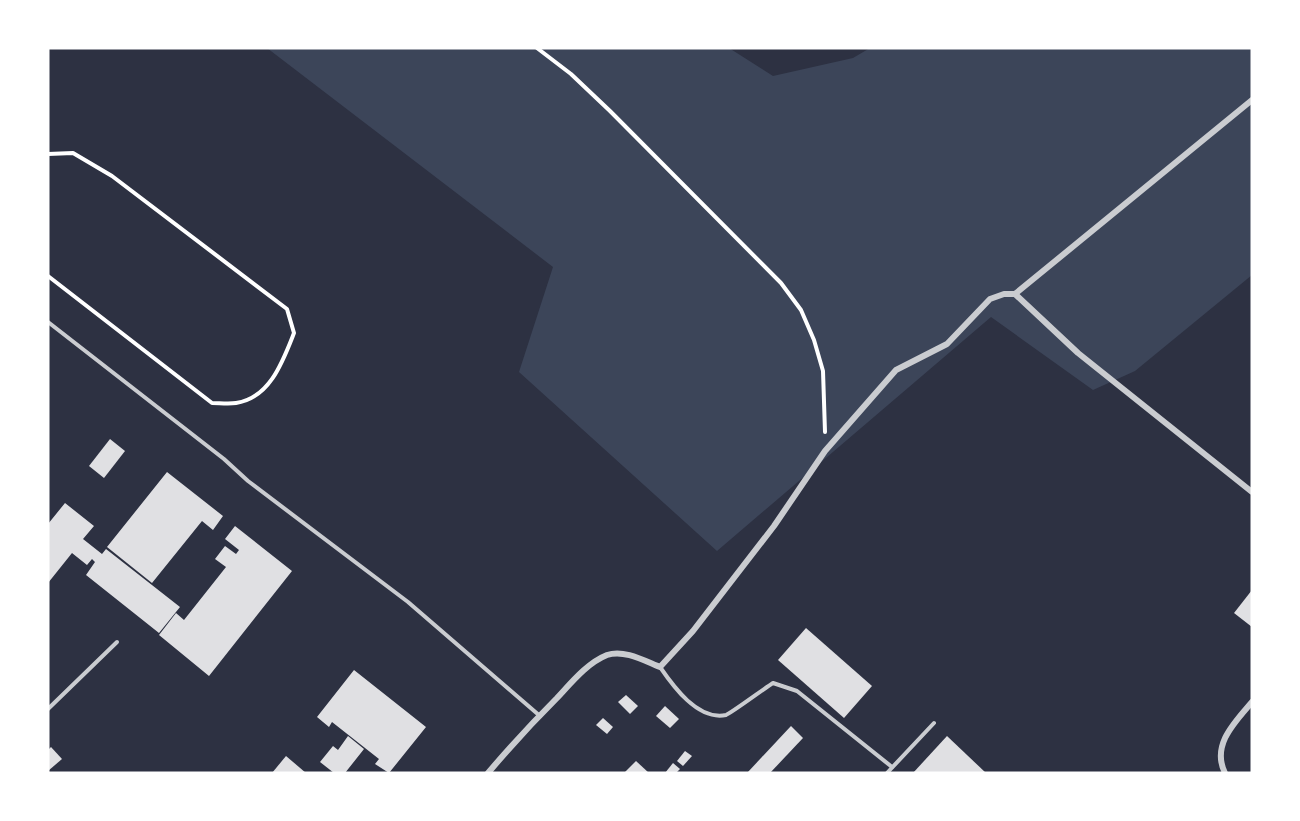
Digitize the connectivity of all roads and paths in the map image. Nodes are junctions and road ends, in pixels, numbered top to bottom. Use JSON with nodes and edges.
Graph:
{"nodes":[{"id":1,"x":537,"y":48,"type":"edge"},
{"id":2,"x":1252,"y":100,"type":"edge"},
{"id":3,"x":48,"y":154,"type":"edge"},
{"id":4,"x":48,"y":276,"type":"edge"},
{"id":5,"x":1015,"y":294,"type":"junction"},
{"id":6,"x":48,"y":322,"type":"edge"},
{"id":7,"x":825,"y":451,"type":"junction"},
{"id":8,"x":1252,"y":492,"type":"edge"},
{"id":9,"x":117,"y":642,"type":"dead end"},
{"id":10,"x":660,"y":667,"type":"junction"},
{"id":11,"x":1252,"y":702,"type":"edge"},
{"id":12,"x":48,"y":709,"type":"edge"},
{"id":13,"x":540,"y":716,"type":"junction"},
{"id":14,"x":934,"y":723,"type":"dead end"},
{"id":15,"x":892,"y":767,"type":"junction"},
{"id":16,"x":488,"y":773,"type":"edge"},
{"id":17,"x":887,"y":773,"type":"edge"},
{"id":18,"x":1226,"y":773,"type":"edge"}],
"edges":[{"from":1,"to":7,"type":"path"},
{"from":2,"to":5,"type":"street"},
{"from":3,"to":4,"type":"path"},
{"from":5,"to":7,"type":"street"},
{"from":5,"to":8,"type":"street"},
{"from":6,"to":13,"type":"lane"},
{"from":7,"to":10,"type":"street"},
{"from":9,"to":12,"type":"lane"},
{"from":10,"to":13,"type":"street"},
{"from":10,"to":15,"type":"lane"},
{"from":11,"to":18,"type":"street"},
{"from":13,"to":16,"type":"street"},
{"from":14,"to":15,"type":"lane"},
{"from":15,"to":17,"type":"lane"}]}
